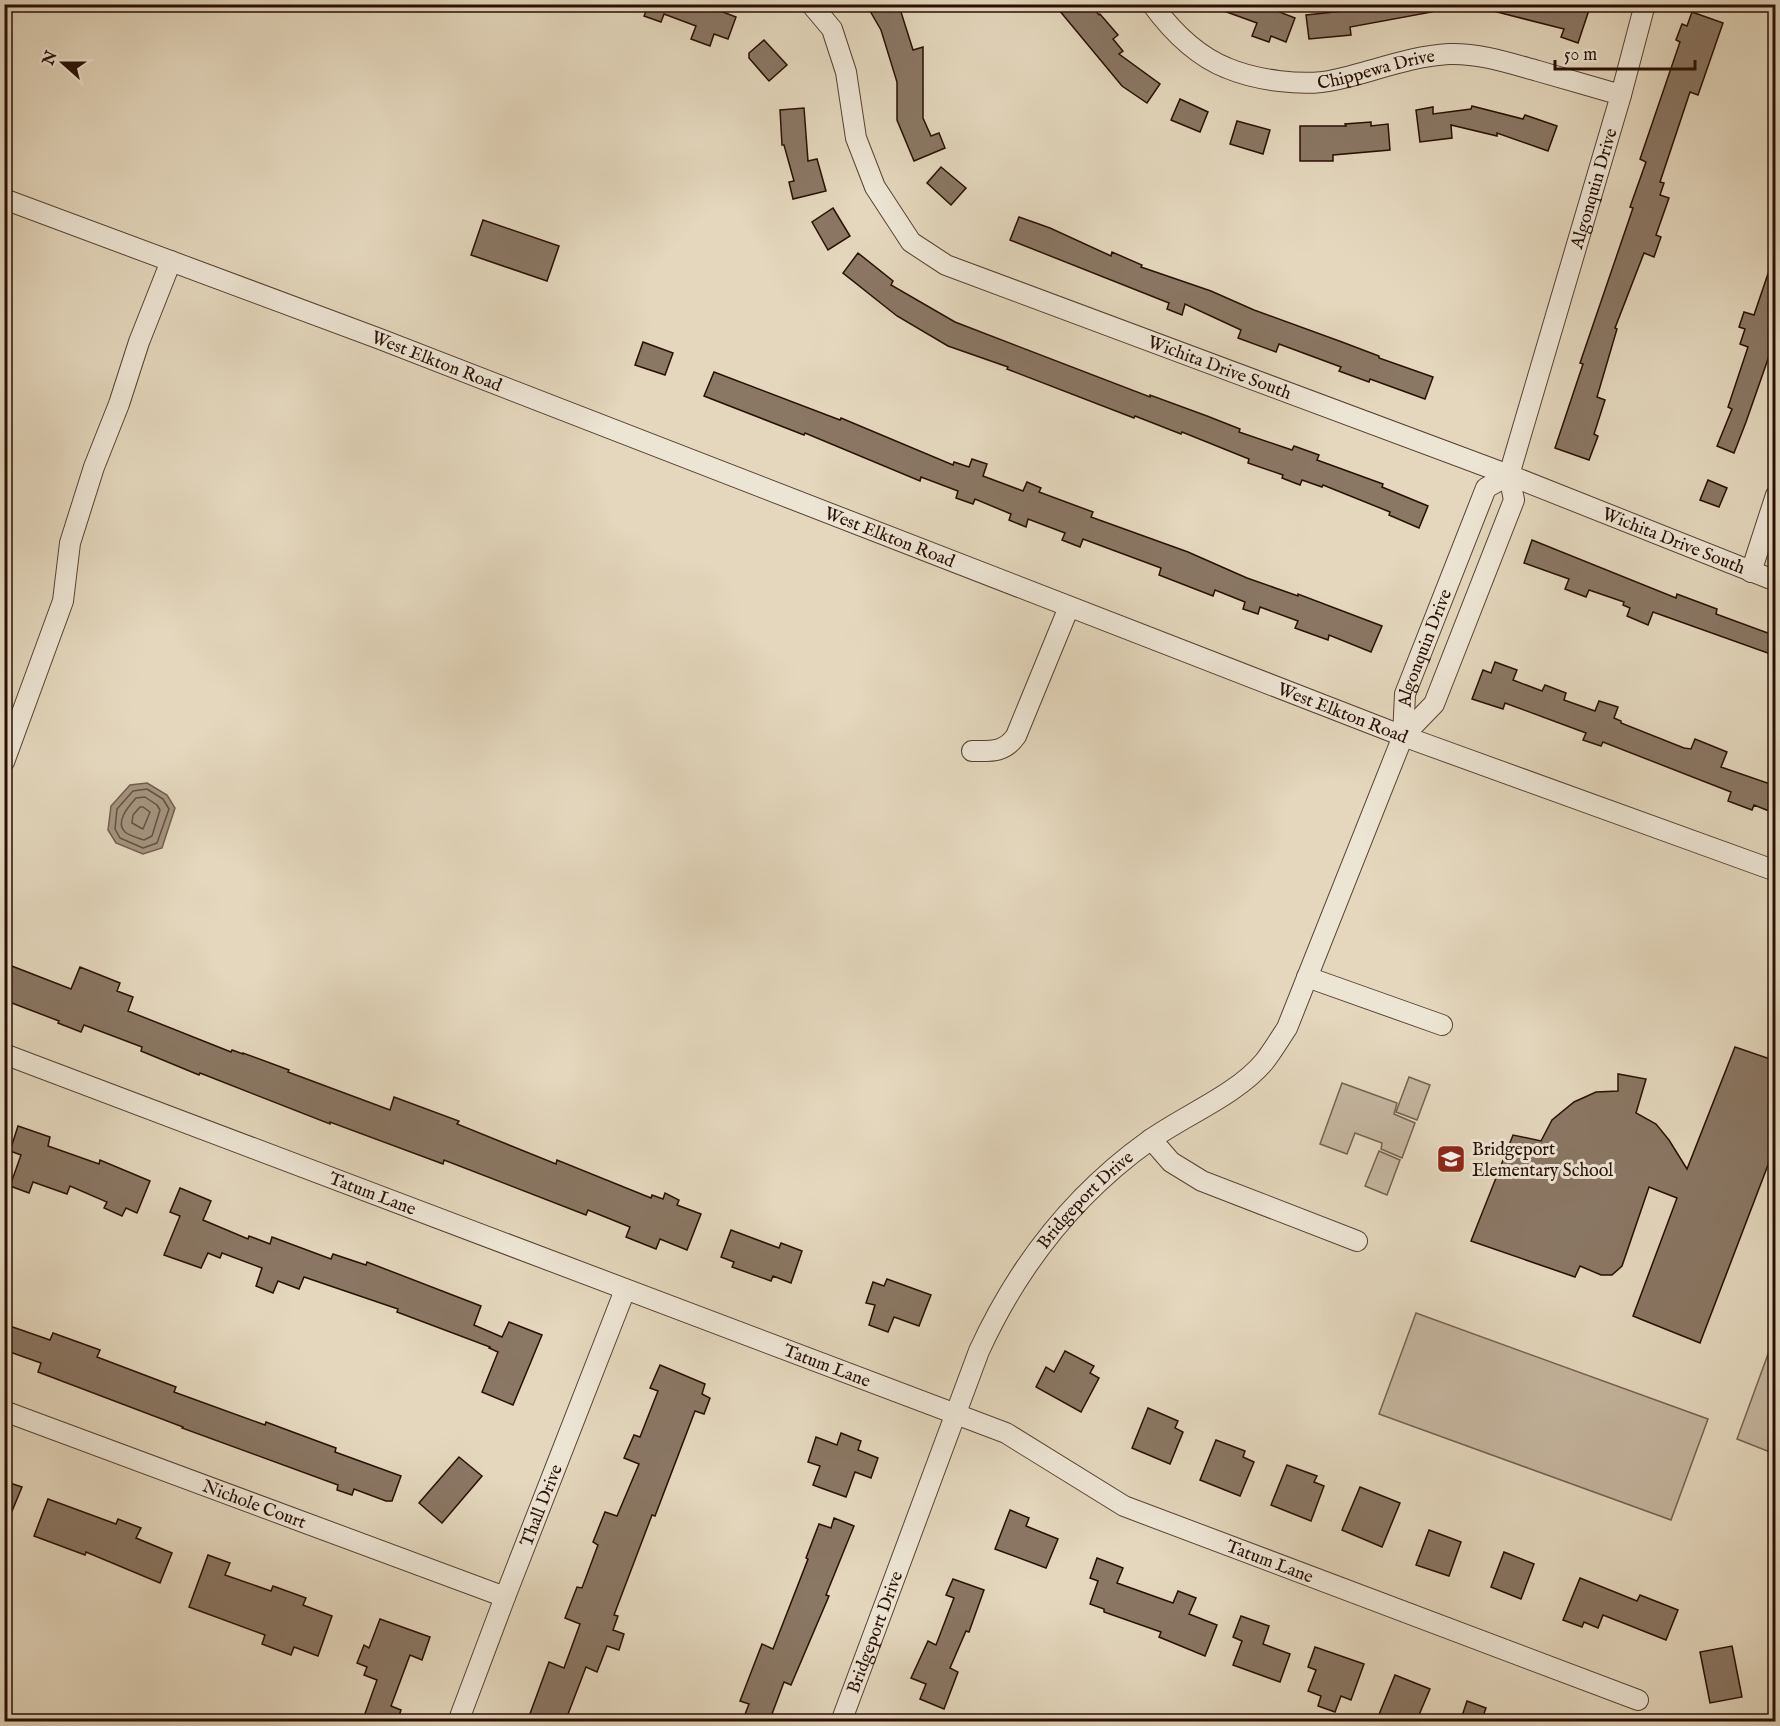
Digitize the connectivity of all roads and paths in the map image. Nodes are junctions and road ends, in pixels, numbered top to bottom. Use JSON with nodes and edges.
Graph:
{"nodes":[{"id":1,"x":811,"y":4,"type":"edge"},
{"id":2,"x":1152,"y":4,"type":"edge"},
{"id":3,"x":1645,"y":4,"type":"edge"},
{"id":4,"x":1621,"y":95,"type":"junction"},
{"id":5,"x":4,"y":199,"type":"edge"},
{"id":6,"x":171,"y":261,"type":"junction"},
{"id":7,"x":1509,"y":475,"type":"junction"},
{"id":8,"x":1776,"y":495,"type":"edge"},
{"id":9,"x":1751,"y":572,"type":"junction"},
{"id":10,"x":1776,"y":581,"type":"edge"},
{"id":11,"x":1069,"y":607,"type":"junction"},
{"id":12,"x":1402,"y":736,"type":"junction"},
{"id":13,"x":972,"y":751,"type":"dead end"},
{"id":14,"x":4,"y":762,"type":"edge"},
{"id":15,"x":1776,"y":871,"type":"edge"},
{"id":16,"x":1307,"y":977,"type":"junction"},
{"id":17,"x":1442,"y":1026,"type":"dead end"},
{"id":18,"x":4,"y":1054,"type":"edge"},
{"id":19,"x":1151,"y":1139,"type":"junction"},
{"id":20,"x":1357,"y":1241,"type":"dead end"},
{"id":21,"x":625,"y":1290,"type":"junction"},
{"id":22,"x":4,"y":1411,"type":"edge"},
{"id":23,"x":955,"y":1413,"type":"junction"},
{"id":24,"x":505,"y":1597,"type":"junction"},
{"id":25,"x":1638,"y":1700,"type":"dead end"},
{"id":26,"x":844,"y":1720,"type":"edge"},
{"id":27,"x":458,"y":1722,"type":"edge"}],
"edges":[{"from":1,"to":7,"type":"street","name":"Wichita Drive South"},
{"from":2,"to":4,"type":"street","name":"Chippewa Drive"},
{"from":3,"to":4,"type":"street","name":"Algonquin Drive"},
{"from":4,"to":7,"type":"street","name":"Algonquin Drive"},
{"from":5,"to":6,"type":"street","name":"West Elkton Road"},
{"from":6,"to":11,"type":"street","name":"West Elkton Road"},
{"from":6,"to":14,"type":"street"},
{"from":7,"to":9,"type":"street","name":"Wichita Drive South"},
{"from":7,"to":12,"type":"street","name":"Algonquin Drive"},
{"from":7,"to":12,"type":"street","name":"Algonquin Drive"},
{"from":8,"to":9,"type":"street"},
{"from":9,"to":10,"type":"street","name":"Wichita Drive South"},
{"from":11,"to":12,"type":"street","name":"West Elkton Road"},
{"from":11,"to":13,"type":"street"},
{"from":12,"to":15,"type":"street","name":"West Elkton Road"},
{"from":12,"to":16,"type":"street","name":"Bridgeport Drive"},
{"from":16,"to":17,"type":"street"},
{"from":16,"to":19,"type":"street","name":"Bridgeport Drive"},
{"from":18,"to":21,"type":"street","name":"Tatum Lane"},
{"from":19,"to":20,"type":"street"},
{"from":19,"to":23,"type":"street","name":"Bridgeport Drive"},
{"from":21,"to":23,"type":"street","name":"Tatum Lane"},
{"from":21,"to":24,"type":"street","name":"Thall Drive"},
{"from":22,"to":24,"type":"street","name":"Nichole Court"},
{"from":23,"to":25,"type":"street","name":"Tatum Lane"},
{"from":23,"to":26,"type":"street","name":"Bridgeport Drive"},
{"from":24,"to":27,"type":"street","name":"Thall Drive"}]}
